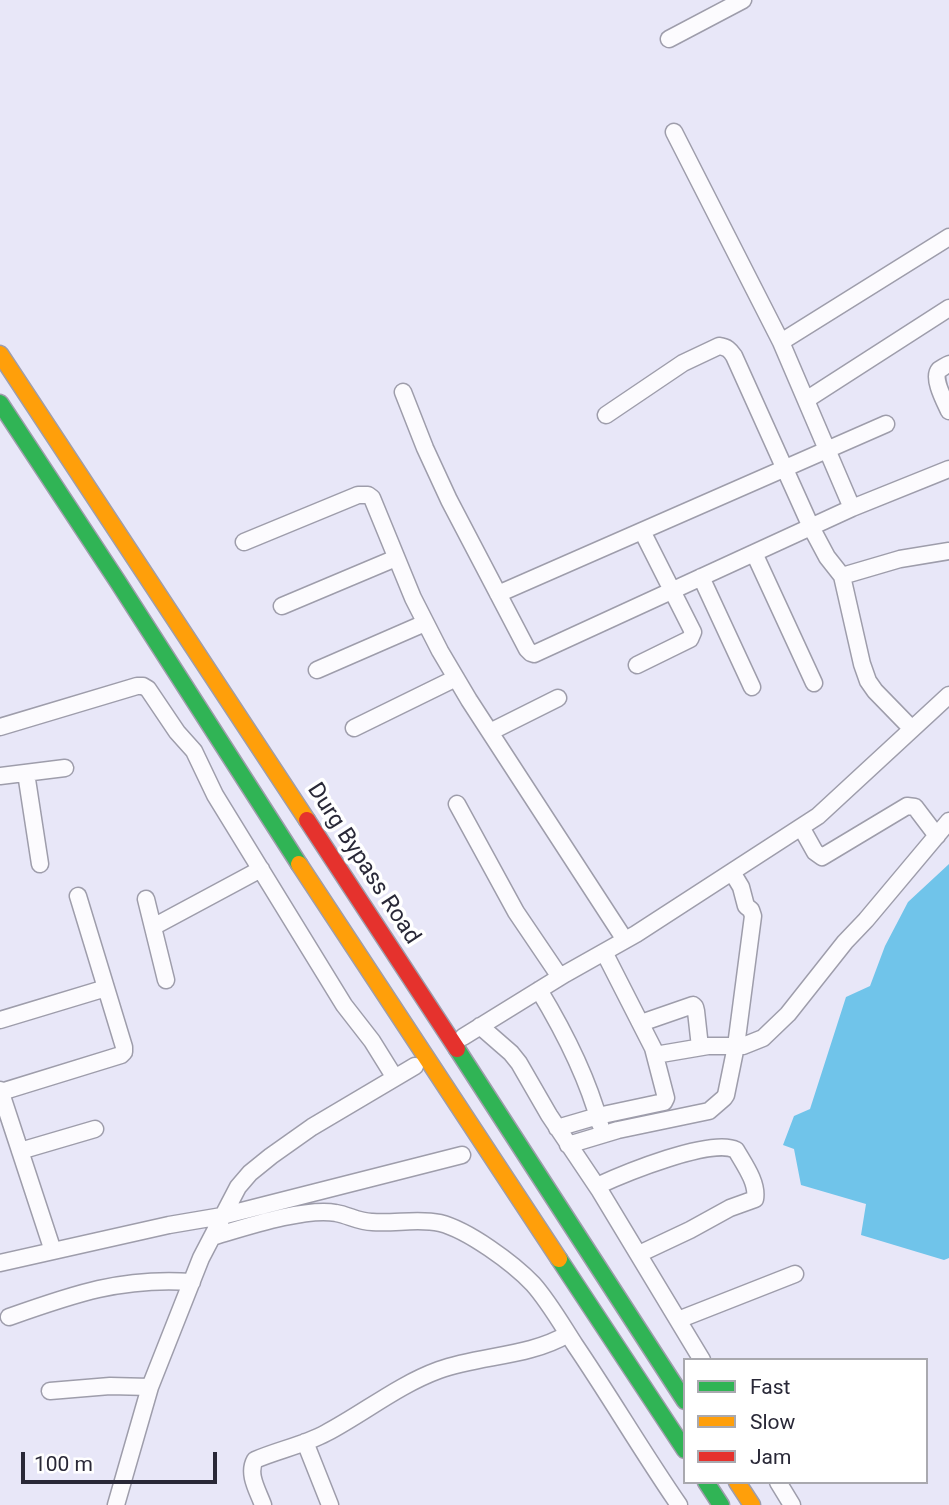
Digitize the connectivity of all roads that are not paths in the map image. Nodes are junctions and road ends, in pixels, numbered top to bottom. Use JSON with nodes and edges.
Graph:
{"nodes":[{"id":1,"x":743,"y":0,"type":"edge"},
{"id":2,"x":669,"y":39,"type":"dead end"},
{"id":3,"x":674,"y":132,"type":"dead end"},
{"id":4,"x":947,"y":243,"type":"edge"},
{"id":5,"x":949,"y":308,"type":"edge"},
{"id":6,"x":781,"y":342,"type":"junction"},
{"id":7,"x":0,"y":354,"type":"edge"},
{"id":8,"x":949,"y":364,"type":"edge"},
{"id":9,"x":403,"y":392,"type":"dead end"},
{"id":10,"x":806,"y":400,"type":"junction"},
{"id":11,"x":0,"y":403,"type":"edge"},
{"id":12,"x":949,"y":411,"type":"edge"},
{"id":13,"x":606,"y":415,"type":"dead end"},
{"id":14,"x":886,"y":424,"type":"dead end"},
{"id":15,"x":827,"y":450,"type":"junction"},
{"id":16,"x":784,"y":469,"type":"junction"},
{"id":17,"x":949,"y":469,"type":"edge"},
{"id":18,"x":852,"y":508,"type":"junction"},
{"id":19,"x":811,"y":527,"type":"junction"},
{"id":20,"x":642,"y":531,"type":"junction"},
{"id":21,"x":244,"y":542,"type":"dead end"},
{"id":22,"x":949,"y":551,"type":"edge"},
{"id":23,"x":754,"y":553,"type":"junction"},
{"id":24,"x":396,"y":558,"type":"junction"},
{"id":25,"x":842,"y":576,"type":"junction"},
{"id":26,"x":701,"y":577,"type":"junction"},
{"id":27,"x":673,"y":590,"type":"junction"},
{"id":28,"x":498,"y":594,"type":"junction"},
{"id":29,"x":282,"y":606,"type":"dead end"},
{"id":30,"x":425,"y":623,"type":"junction"},
{"id":31,"x":637,"y":665,"type":"dead end"},
{"id":32,"x":317,"y":670,"type":"dead end"},
{"id":33,"x":456,"y":678,"type":"junction"},
{"id":34,"x":814,"y":683,"type":"dead end"},
{"id":35,"x":752,"y":687,"type":"dead end"},
{"id":36,"x":949,"y":695,"type":"edge"},
{"id":37,"x":558,"y":698,"type":"dead end"},
{"id":38,"x":0,"y":727,"type":"edge"},
{"id":39,"x":354,"y":728,"type":"dead end"},
{"id":40,"x":912,"y":729,"type":"junction"},
{"id":41,"x":490,"y":732,"type":"junction"},
{"id":42,"x":65,"y":768,"type":"dead end"},
{"id":43,"x":26,"y":773,"type":"junction"},
{"id":44,"x":0,"y":776,"type":"edge"},
{"id":45,"x":457,"y":804,"type":"dead end"},
{"id":46,"x":949,"y":821,"type":"edge"},
{"id":47,"x":801,"y":827,"type":"junction"},
{"id":48,"x":937,"y":836,"type":"junction"},
{"id":49,"x":40,"y":864,"type":"dead end"},
{"id":50,"x":261,"y":869,"type":"junction"},
{"id":51,"x":732,"y":872,"type":"junction"},
{"id":52,"x":78,"y":896,"type":"dead end"},
{"id":53,"x":146,"y":899,"type":"dead end"},
{"id":54,"x":153,"y":926,"type":"junction"},
{"id":55,"x":625,"y":940,"type":"junction"},
{"id":56,"x":604,"y":952,"type":"junction"},
{"id":57,"x":560,"y":977,"type":"junction"},
{"id":58,"x":166,"y":980,"type":"dead end"},
{"id":59,"x":106,"y":988,"type":"junction"},
{"id":60,"x":539,"y":990,"type":"junction"},
{"id":61,"x":1,"y":1016,"type":"edge"},
{"id":62,"x":640,"y":1023,"type":"junction"},
{"id":63,"x":480,"y":1026,"type":"junction"},
{"id":64,"x":463,"y":1037,"type":"dead end"},
{"id":65,"x":729,"y":1046,"type":"junction"},
{"id":66,"x":700,"y":1047,"type":"junction"},
{"id":67,"x":655,"y":1055,"type":"junction"},
{"id":68,"x":415,"y":1066,"type":"dead end"},
{"id":69,"x":395,"y":1078,"type":"junction"},
{"id":70,"x":0,"y":1091,"type":"edge"},
{"id":71,"x":598,"y":1116,"type":"junction"},
{"id":72,"x":557,"y":1128,"type":"junction"},
{"id":73,"x":95,"y":1129,"type":"dead end"},
{"id":74,"x":603,"y":1134,"type":"junction"},
{"id":75,"x":568,"y":1145,"type":"junction"},
{"id":76,"x":20,"y":1151,"type":"junction"},
{"id":77,"x":462,"y":1155,"type":"dead end"},
{"id":78,"x":597,"y":1186,"type":"junction"},
{"id":79,"x":216,"y":1228,"type":"junction"},
{"id":80,"x":53,"y":1251,"type":"junction"},
{"id":81,"x":639,"y":1254,"type":"junction"},
{"id":82,"x":0,"y":1263,"type":"edge"},
{"id":83,"x":795,"y":1274,"type":"dead end"},
{"id":84,"x":192,"y":1282,"type":"junction"},
{"id":85,"x":9,"y":1317,"type":"dead end"},
{"id":86,"x":678,"y":1320,"type":"junction"},
{"id":87,"x":568,"y":1334,"type":"junction"},
{"id":88,"x":701,"y":1358,"type":"edge"},
{"id":89,"x":150,"y":1387,"type":"junction"},
{"id":90,"x":50,"y":1391,"type":"dead end"},
{"id":91,"x":683,"y":1398,"type":"edge"},
{"id":92,"x":305,"y":1442,"type":"junction"},
{"id":93,"x":683,"y":1447,"type":"edge"},
{"id":94,"x":707,"y":1484,"type":"edge"},
{"id":95,"x":738,"y":1484,"type":"edge"},
{"id":96,"x":779,"y":1484,"type":"edge"},
{"id":97,"x":116,"y":1505,"type":"edge"},
{"id":98,"x":263,"y":1505,"type":"edge"},
{"id":99,"x":330,"y":1505,"type":"edge"},
{"id":100,"x":679,"y":1505,"type":"edge"},
{"id":101,"x":721,"y":1505,"type":"edge"},
{"id":102,"x":752,"y":1505,"type":"edge"},
{"id":103,"x":792,"y":1505,"type":"edge"}],
"edges":[{"from":1,"to":2,"type":"street"},
{"from":3,"to":6,"type":"street"},
{"from":4,"to":6,"type":"street"},
{"from":5,"to":10,"type":"street"},
{"from":6,"to":10,"type":"street"},
{"from":7,"to":91,"type":"highway","name":"Durg Bypass Road"},
{"from":8,"to":12,"type":"street"},
{"from":9,"to":28,"type":"street"},
{"from":10,"to":15,"type":"street"},
{"from":11,"to":93,"type":"highway"},
{"from":13,"to":16,"type":"street"},
{"from":14,"to":15,"type":"street"},
{"from":15,"to":16,"type":"street"},
{"from":15,"to":18,"type":"street"},
{"from":16,"to":19,"type":"street"},
{"from":16,"to":20,"type":"street"},
{"from":17,"to":18,"type":"street"},
{"from":18,"to":19,"type":"street"},
{"from":19,"to":23,"type":"street"},
{"from":19,"to":25,"type":"street"},
{"from":20,"to":27,"type":"street"},
{"from":20,"to":28,"type":"street"},
{"from":21,"to":24,"type":"street"},
{"from":22,"to":25,"type":"street"},
{"from":23,"to":26,"type":"street"},
{"from":23,"to":34,"type":"street"},
{"from":24,"to":29,"type":"street"},
{"from":24,"to":30,"type":"street"},
{"from":25,"to":40,"type":"street"},
{"from":26,"to":27,"type":"street"},
{"from":26,"to":35,"type":"street"},
{"from":27,"to":28,"type":"street"},
{"from":27,"to":31,"type":"street"},
{"from":30,"to":32,"type":"street"},
{"from":30,"to":33,"type":"street"},
{"from":33,"to":39,"type":"street"},
{"from":33,"to":41,"type":"street"},
{"from":36,"to":40,"type":"street"},
{"from":37,"to":41,"type":"street"},
{"from":38,"to":50,"type":"street"},
{"from":40,"to":47,"type":"street"},
{"from":41,"to":55,"type":"street"},
{"from":42,"to":43,"type":"street"},
{"from":43,"to":44,"type":"street"},
{"from":43,"to":49,"type":"street"},
{"from":45,"to":57,"type":"street"},
{"from":46,"to":48,"type":"street"},
{"from":47,"to":48,"type":"street"},
{"from":47,"to":51,"type":"street"},
{"from":48,"to":65,"type":"street"},
{"from":50,"to":54,"type":"street"},
{"from":50,"to":69,"type":"street"},
{"from":51,"to":55,"type":"street"},
{"from":51,"to":65,"type":"street"},
{"from":52,"to":59,"type":"street"},
{"from":53,"to":54,"type":"street"},
{"from":54,"to":58,"type":"street"},
{"from":55,"to":56,"type":"street"},
{"from":56,"to":57,"type":"street"},
{"from":56,"to":62,"type":"street"},
{"from":57,"to":60,"type":"street"},
{"from":59,"to":61,"type":"street"},
{"from":59,"to":70,"type":"street"},
{"from":60,"to":63,"type":"street"},
{"from":60,"to":71,"type":"street"},
{"from":62,"to":66,"type":"street"},
{"from":62,"to":67,"type":"street"},
{"from":63,"to":64,"type":"street"},
{"from":63,"to":72,"type":"street"},
{"from":65,"to":66,"type":"street"},
{"from":65,"to":74,"type":"street"},
{"from":66,"to":67,"type":"street"},
{"from":67,"to":71,"type":"street"},
{"from":68,"to":69,"type":"street"},
{"from":69,"to":79,"type":"street"},
{"from":70,"to":76,"type":"street"},
{"from":71,"to":72,"type":"street"},
{"from":71,"to":74,"type":"street"},
{"from":72,"to":75,"type":"street"},
{"from":73,"to":76,"type":"street"},
{"from":74,"to":75,"type":"street"},
{"from":75,"to":78,"type":"street"},
{"from":76,"to":80,"type":"street"},
{"from":77,"to":79,"type":"street"},
{"from":78,"to":81,"type":"street"},
{"from":78,"to":81,"type":"street"},
{"from":79,"to":80,"type":"street"},
{"from":79,"to":84,"type":"street"},
{"from":79,"to":87,"type":"street"},
{"from":80,"to":82,"type":"street"},
{"from":81,"to":86,"type":"street"},
{"from":83,"to":86,"type":"street"},
{"from":84,"to":85,"type":"street"},
{"from":84,"to":89,"type":"street"},
{"from":86,"to":88,"type":"street"},
{"from":87,"to":92,"type":"street"},
{"from":87,"to":100,"type":"street"},
{"from":89,"to":90,"type":"street"},
{"from":89,"to":97,"type":"street"},
{"from":92,"to":98,"type":"street"},
{"from":92,"to":99,"type":"street"},
{"from":94,"to":101,"type":"highway"},
{"from":95,"to":102,"type":"highway"},
{"from":96,"to":103,"type":"street"}]}
